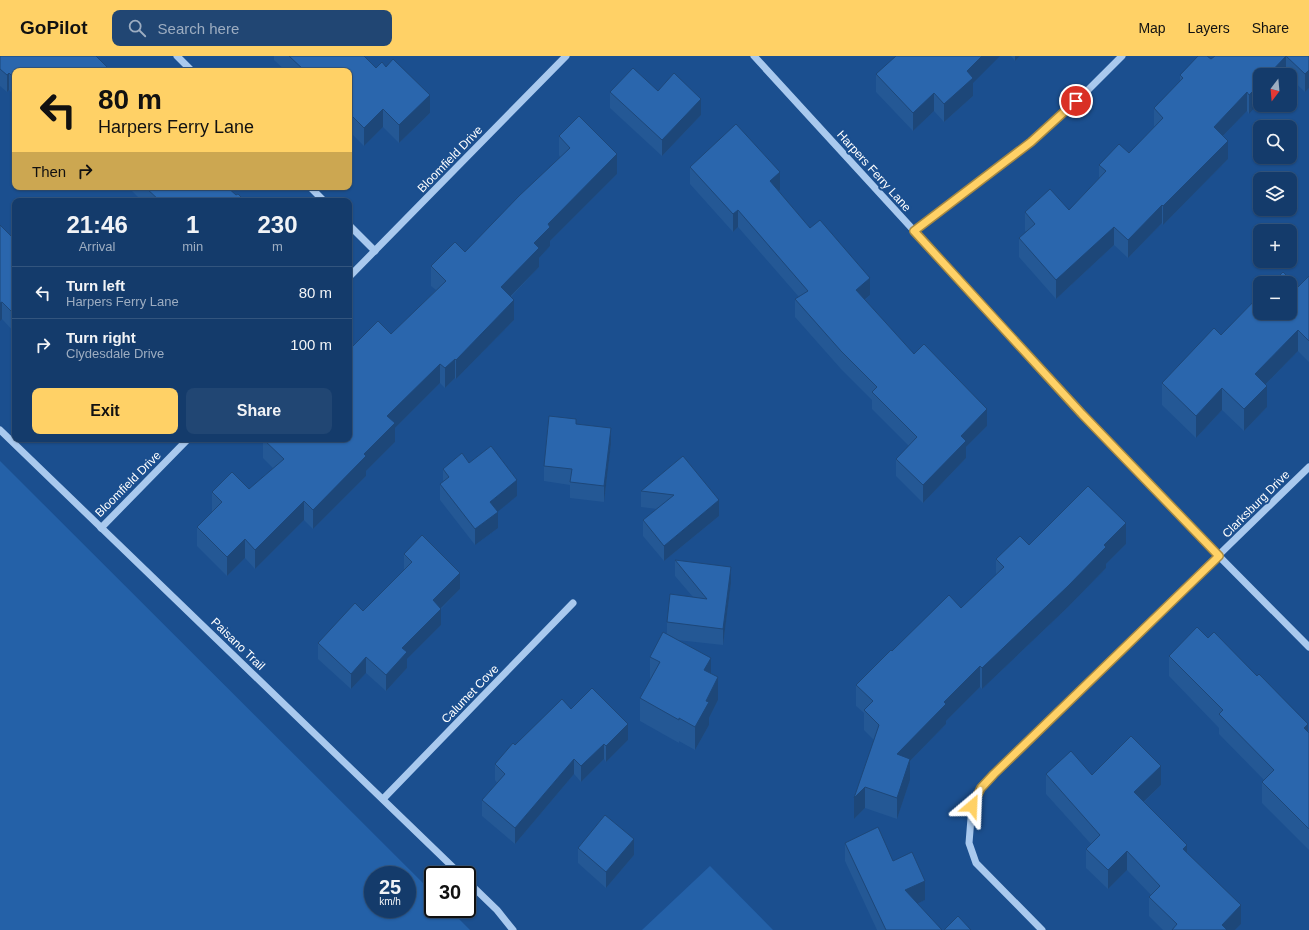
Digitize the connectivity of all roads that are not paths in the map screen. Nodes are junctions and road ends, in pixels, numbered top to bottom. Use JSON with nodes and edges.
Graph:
{"nodes":[{"id":1,"x":177,"y":56,"type":"edge"},
{"id":2,"x":566,"y":56,"type":"edge"},
{"id":3,"x":754,"y":56,"type":"edge"},
{"id":4,"x":1122,"y":56,"type":"edge"},
{"id":5,"x":189,"y":68,"type":"edge"},
{"id":6,"x":313,"y":190,"type":"edge"},
{"id":7,"x":321,"y":198,"type":"edge"},
{"id":8,"x":352,"y":228,"type":"edge"},
{"id":9,"x":914,"y":231,"type":"junction"},
{"id":10,"x":375,"y":251,"type":"junction"},
{"id":11,"x":352,"y":274,"type":"edge"},
{"id":12,"x":0,"y":430,"type":"edge"},
{"id":13,"x":12,"y":442,"type":"edge"},
{"id":14,"x":12,"y":442,"type":"edge"},
{"id":15,"x":185,"y":442,"type":"edge"},
{"id":16,"x":1309,"y":467,"type":"edge"},
{"id":17,"x":101,"y":528,"type":"junction"},
{"id":18,"x":1219,"y":556,"type":"junction"},
{"id":19,"x":573,"y":603,"type":"dead end"},
{"id":20,"x":1309,"y":647,"type":"edge"},
{"id":21,"x":383,"y":799,"type":"junction"},
{"id":22,"x":452,"y":866,"type":"edge"},
{"id":23,"x":476,"y":890,"type":"edge"},
{"id":24,"x":513,"y":930,"type":"edge"},
{"id":25,"x":1042,"y":930,"type":"edge"}],
"edges":[{"from":1,"to":5,"type":"street"},
{"from":2,"to":10,"type":"street","name":"Bloomfield Drive"},
{"from":3,"to":9,"type":"street","name":"Harpers Ferry Lane"},
{"from":4,"to":9,"type":"street"},
{"from":6,"to":7,"type":"street"},
{"from":8,"to":10,"type":"street"},
{"from":9,"to":18,"type":"street","name":"Harpers Ferry Lane"},
{"from":10,"to":11,"type":"street","name":"Bloomfield Drive"},
{"from":12,"to":13,"type":"street","name":"Paisano Trail"},
{"from":14,"to":17,"type":"street","name":"Paisano Trail"},
{"from":15,"to":17,"type":"street","name":"Bloomfield Drive"},
{"from":16,"to":18,"type":"street","name":"Clarksburg Drive"},
{"from":17,"to":21,"type":"street","name":"Paisano Trail"},
{"from":18,"to":20,"type":"street","name":"Harpers Ferry Lane"},
{"from":18,"to":25,"type":"street","name":"Clarksburg Drive"},
{"from":19,"to":21,"type":"street","name":"Calumet Cove"},
{"from":21,"to":22,"type":"street","name":"Paisano Trail"},
{"from":23,"to":24,"type":"street"}]}
